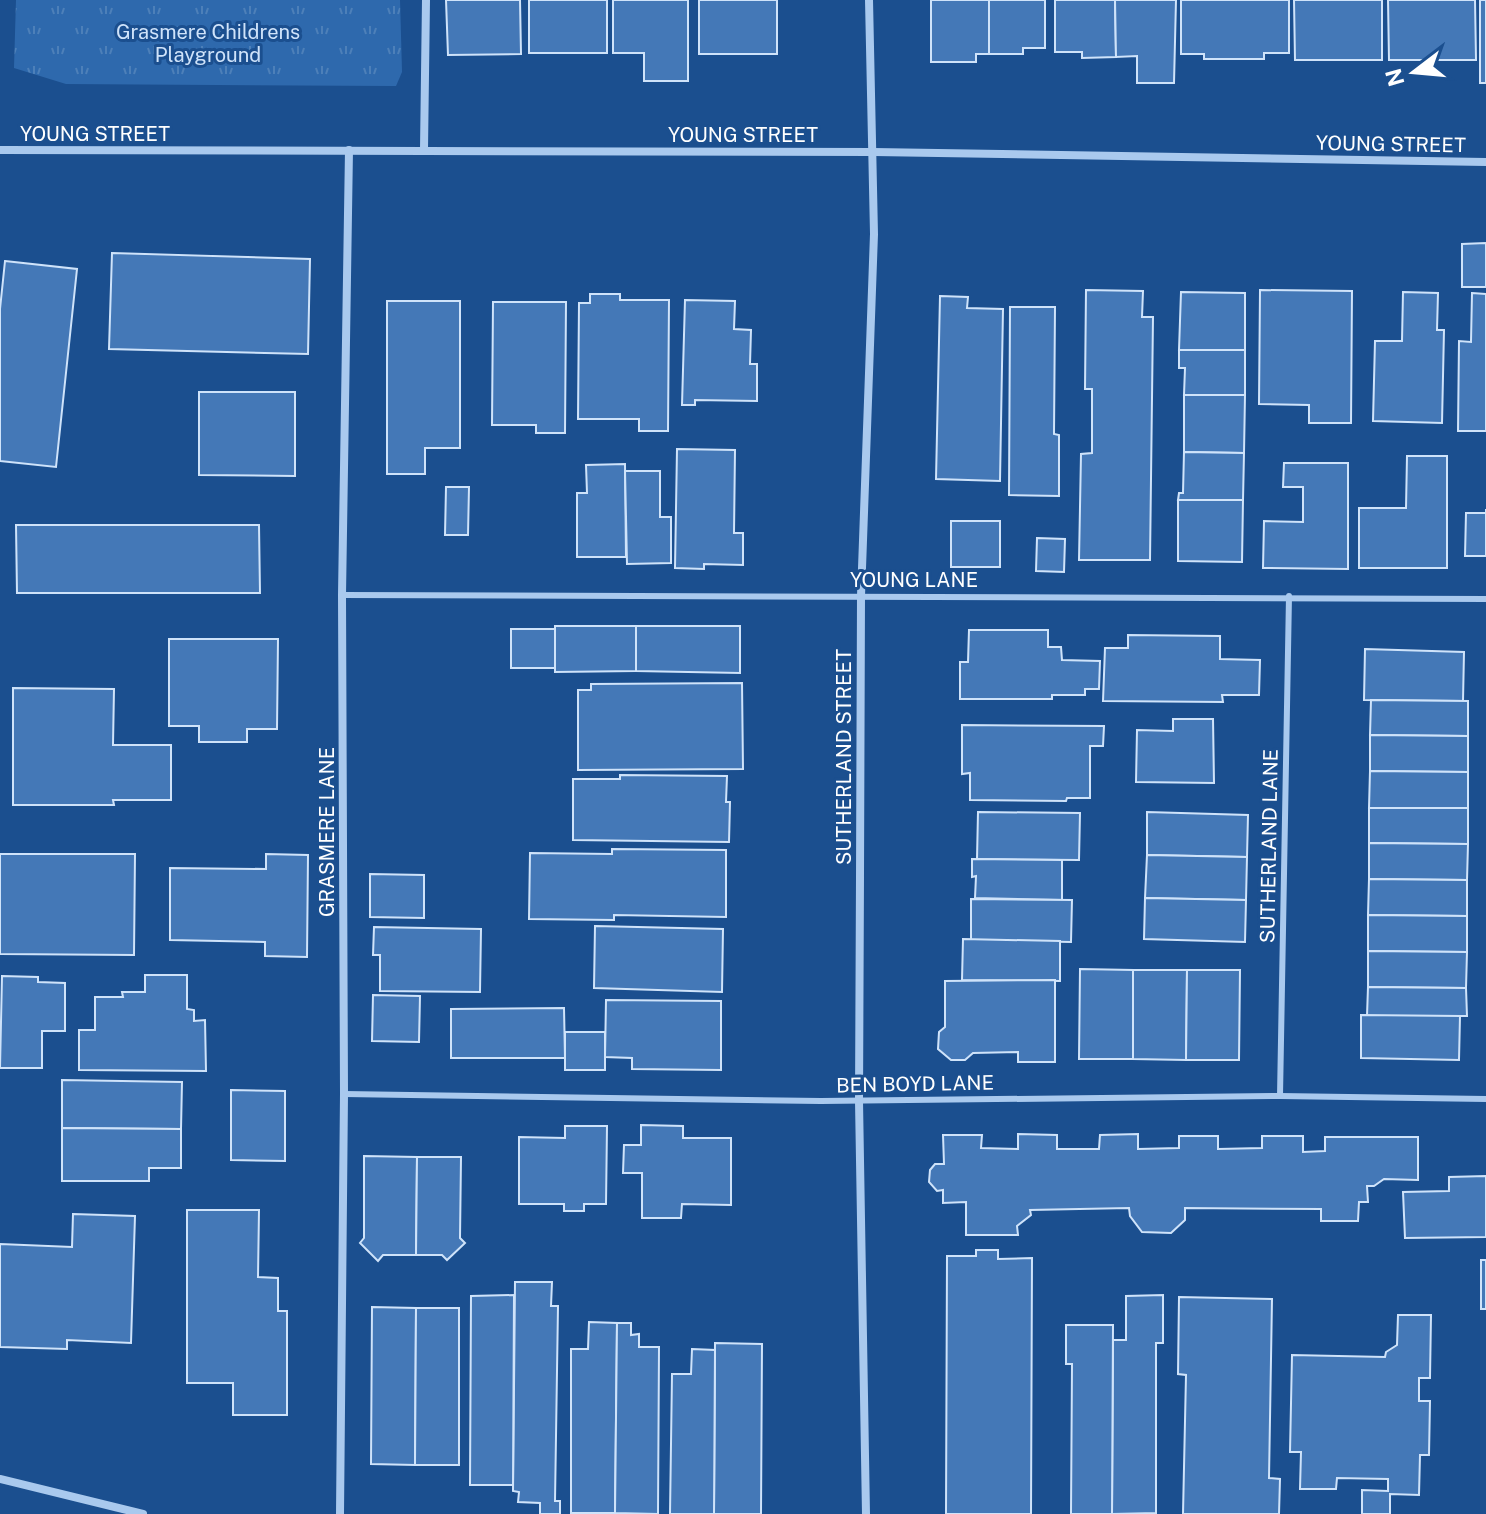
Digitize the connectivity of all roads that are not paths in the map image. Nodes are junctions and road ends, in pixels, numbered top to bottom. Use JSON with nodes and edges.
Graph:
{"nodes":[{"id":1,"x":426,"y":0,"type":"edge"},
{"id":2,"x":869,"y":0,"type":"edge"},
{"id":3,"x":424,"y":149,"type":"junction"},
{"id":4,"x":0,"y":150,"type":"edge"},
{"id":5,"x":349,"y":150,"type":"junction"},
{"id":6,"x":874,"y":152,"type":"junction"},
{"id":7,"x":1486,"y":162,"type":"edge"},
{"id":8,"x":342,"y":595,"type":"junction"},
{"id":9,"x":861,"y":596,"type":"junction"},
{"id":10,"x":1289,"y":596,"type":"junction"},
{"id":11,"x":1486,"y":599,"type":"edge"},
{"id":12,"x":344,"y":1094,"type":"junction"},
{"id":13,"x":1280,"y":1096,"type":"junction"},
{"id":14,"x":1486,"y":1099,"type":"edge"},
{"id":15,"x":859,"y":1101,"type":"junction"},
{"id":16,"x":0,"y":1479,"type":"edge"},
{"id":17,"x":143,"y":1514,"type":"edge"},
{"id":18,"x":340,"y":1514,"type":"edge"},
{"id":19,"x":866,"y":1514,"type":"edge"}],
"edges":[{"from":1,"to":3,"type":"street"},
{"from":2,"to":6,"type":"street","name":"SUTHERLAND STREET"},
{"from":3,"to":5,"type":"street","name":"YOUNG STREET"},
{"from":3,"to":6,"type":"street","name":"YOUNG STREET"},
{"from":4,"to":5,"type":"street","name":"YOUNG STREET"},
{"from":5,"to":8,"type":"street","name":"GRASMERE LANE"},
{"from":6,"to":7,"type":"street","name":"YOUNG STREET"},
{"from":6,"to":9,"type":"street","name":"SUTHERLAND STREET"},
{"from":8,"to":9,"type":"lane","name":"YOUNG LANE"},
{"from":8,"to":12,"type":"street","name":"GRASMERE LANE"},
{"from":9,"to":10,"type":"lane","name":"YOUNG LANE"},
{"from":9,"to":15,"type":"street","name":"SUTHERLAND STREET"},
{"from":10,"to":11,"type":"lane","name":"YOUNG LANE"},
{"from":10,"to":13,"type":"lane","name":"SUTHERLAND LANE"},
{"from":12,"to":15,"type":"lane","name":"BEN BOYD LANE"},
{"from":12,"to":18,"type":"street","name":"GRASMERE LANE"},
{"from":13,"to":14,"type":"lane","name":"BEN BOYD LANE"},
{"from":13,"to":15,"type":"lane","name":"BEN BOYD LANE"},
{"from":15,"to":19,"type":"street","name":"SUTHERLAND STREET"},
{"from":16,"to":17,"type":"street"}]}
